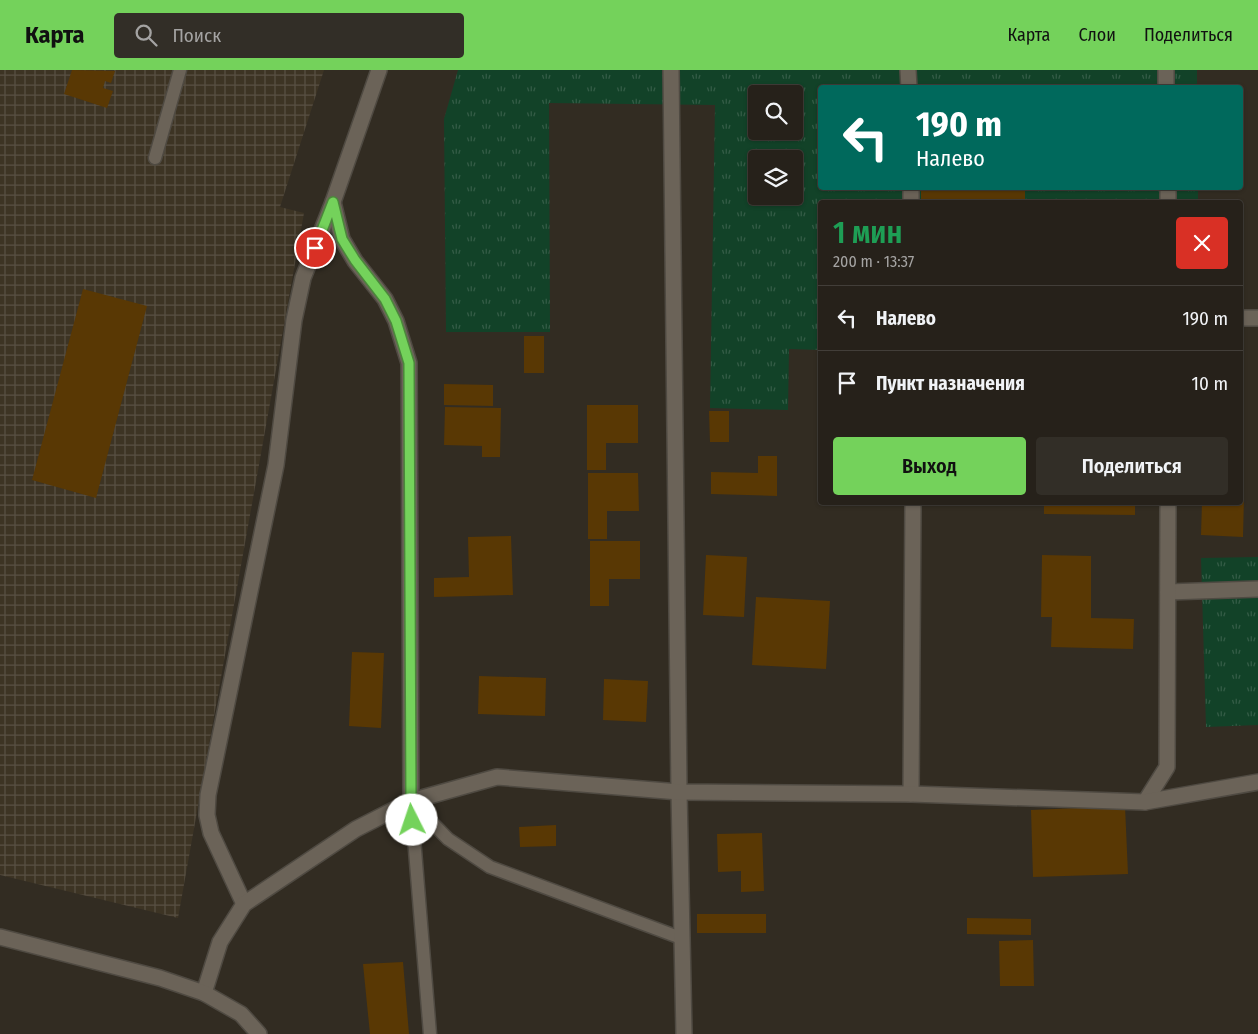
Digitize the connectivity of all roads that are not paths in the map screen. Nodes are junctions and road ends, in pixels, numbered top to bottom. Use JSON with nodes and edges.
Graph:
{"nodes":[{"id":1,"x":180,"y":70,"type":"edge"},
{"id":2,"x":379,"y":70,"type":"edge"},
{"id":3,"x":671,"y":70,"type":"edge"},
{"id":4,"x":908,"y":70,"type":"edge"},
{"id":5,"x":1166,"y":70,"type":"edge"},
{"id":6,"x":909,"y":85,"type":"edge"},
{"id":7,"x":1166,"y":85,"type":"edge"},
{"id":8,"x":155,"y":158,"type":"dead end"},
{"id":9,"x":333,"y":202,"type":"junction"},
{"id":10,"x":1243,"y":318,"type":"edge"},
{"id":11,"x":1258,"y":318,"type":"edge"},
{"id":12,"x":913,"y":505,"type":"edge"},
{"id":13,"x":1168,"y":505,"type":"edge"},
{"id":14,"x":1258,"y":589,"type":"edge"},
{"id":15,"x":1168,"y":592,"type":"junction"},
{"id":16,"x":1258,"y":782,"type":"edge"},
{"id":17,"x":678,"y":792,"type":"junction"},
{"id":18,"x":911,"y":794,"type":"junction"},
{"id":19,"x":411,"y":801,"type":"junction"},
{"id":20,"x":1145,"y":802,"type":"junction"},
{"id":21,"x":244,"y":904,"type":"junction"},
{"id":22,"x":0,"y":937,"type":"edge"},
{"id":23,"x":681,"y":938,"type":"junction"},
{"id":24,"x":204,"y":993,"type":"junction"},
{"id":25,"x":259,"y":1034,"type":"edge"},
{"id":26,"x":430,"y":1034,"type":"edge"},
{"id":27,"x":684,"y":1034,"type":"edge"}],
"edges":[{"from":1,"to":8,"type":"lane"},
{"from":2,"to":9,"type":"street"},
{"from":3,"to":17,"type":"street"},
{"from":4,"to":6,"type":"street"},
{"from":5,"to":7,"type":"street"},
{"from":9,"to":19,"type":"street"},
{"from":9,"to":21,"type":"street"},
{"from":10,"to":11,"type":"street"},
{"from":12,"to":18,"type":"street"},
{"from":13,"to":15,"type":"street"},
{"from":14,"to":15,"type":"street"},
{"from":15,"to":20,"type":"street"},
{"from":16,"to":20,"type":"street"},
{"from":17,"to":18,"type":"street"},
{"from":17,"to":19,"type":"street"},
{"from":17,"to":23,"type":"street"},
{"from":18,"to":20,"type":"street"},
{"from":19,"to":21,"type":"street"},
{"from":19,"to":23,"type":"lane"},
{"from":19,"to":26,"type":"lane"},
{"from":21,"to":24,"type":"street"},
{"from":22,"to":24,"type":"street"},
{"from":23,"to":27,"type":"street"},
{"from":24,"to":25,"type":"street"}]}
